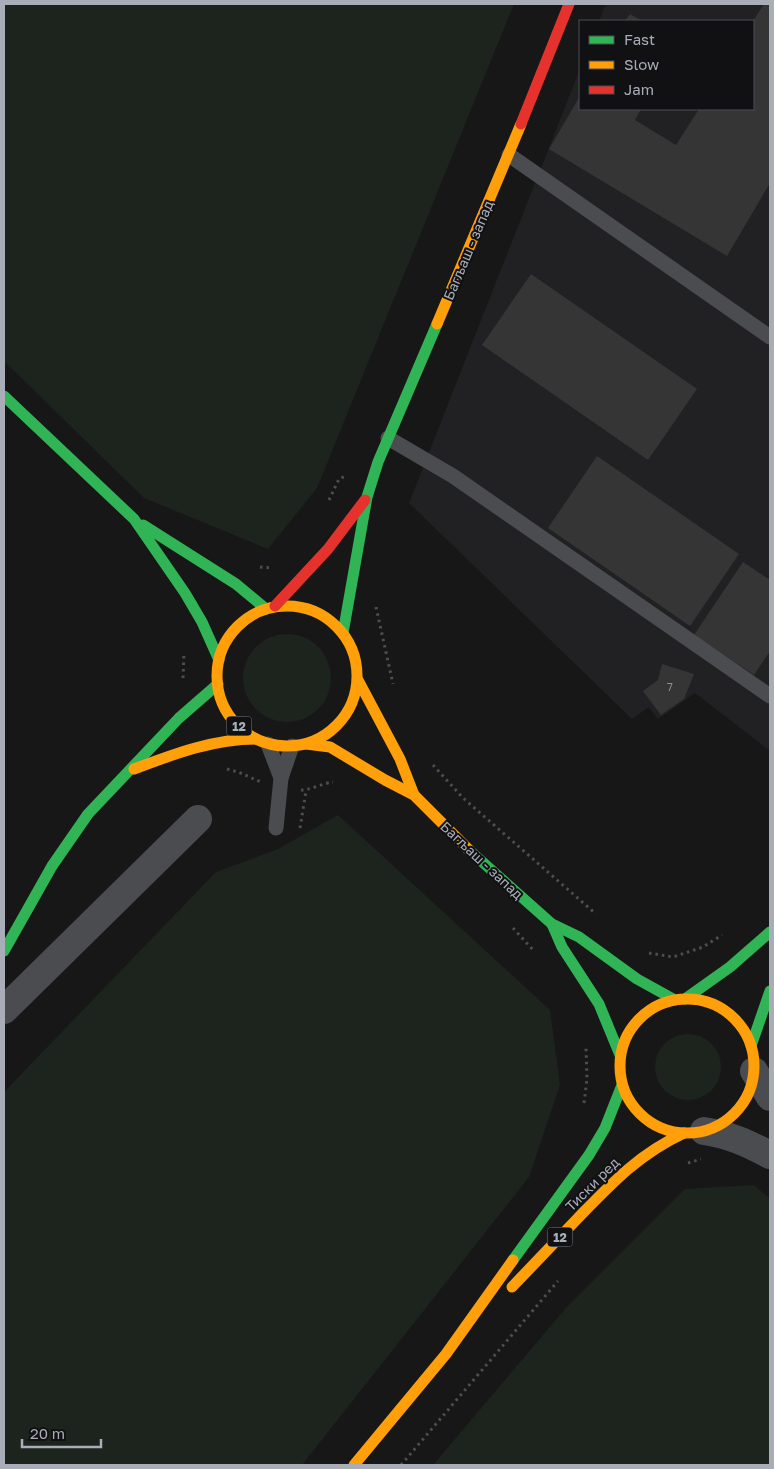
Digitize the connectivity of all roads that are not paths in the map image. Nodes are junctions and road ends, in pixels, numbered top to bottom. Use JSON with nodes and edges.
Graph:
{"nodes":[{"id":1,"x":569,"y":4,"type":"edge"},
{"id":2,"x":509,"y":155,"type":"junction"},
{"id":3,"x":770,"y":337,"type":"edge"},
{"id":4,"x":4,"y":396,"type":"edge"},
{"id":5,"x":388,"y":438,"type":"junction"},
{"id":6,"x":367,"y":497,"type":"junction"},
{"id":7,"x":134,"y":519,"type":"junction"},
{"id":8,"x":270,"y":608,"type":"junction"},
{"id":9,"x":343,"y":633,"type":"junction"},
{"id":10,"x":219,"y":660,"type":"junction"},
{"id":11,"x":358,"y":680,"type":"junction"},
{"id":12,"x":218,"y":684,"type":"junction"},
{"id":13,"x":770,"y":696,"type":"edge"},
{"id":14,"x":262,"y":741,"type":"junction"},
{"id":15,"x":299,"y":745,"type":"junction"},
{"id":16,"x":128,"y":771,"type":"junction"},
{"id":17,"x":281,"y":778,"type":"junction"},
{"id":18,"x":414,"y":794,"type":"junction"},
{"id":19,"x":198,"y":819,"type":"dead end"},
{"id":20,"x":276,"y":828,"type":"dead end"},
{"id":21,"x":552,"y":924,"type":"junction"},
{"id":22,"x":770,"y":932,"type":"edge"},
{"id":23,"x":4,"y":952,"type":"edge"},
{"id":24,"x":770,"y":991,"type":"edge"},
{"id":25,"x":680,"y":999,"type":"junction"},
{"id":26,"x":4,"y":1010,"type":"edge"},
{"id":27,"x":620,"y":1055,"type":"junction"},
{"id":28,"x":752,"y":1059,"type":"junction"},
{"id":29,"x":622,"y":1085,"type":"junction"},
{"id":30,"x":770,"y":1097,"type":"edge"},
{"id":31,"x":694,"y":1132,"type":"junction"},
{"id":32,"x":770,"y":1155,"type":"edge"},
{"id":33,"x":446,"y":1354,"type":"junction"},
{"id":34,"x":354,"y":1465,"type":"edge"}],
"edges":[{"from":1,"to":2,"type":"main road","name":"Багљаш - запад"},
{"from":2,"to":3,"type":"lane"},
{"from":2,"to":5,"type":"main road","name":"Багљаш - запад"},
{"from":4,"to":7,"type":"main road","number":"12"},
{"from":5,"to":6,"type":"main road","name":"Багљаш - запад"},
{"from":5,"to":13,"type":"lane"},
{"from":6,"to":8,"type":"main road","name":"Багљаш - запад"},
{"from":6,"to":9,"type":"main road","name":"Багљаш - запад"},
{"from":7,"to":8,"type":"main road","number":"12"},
{"from":7,"to":10,"type":"main road","number":"12"},
{"from":8,"to":9,"type":"main road","number":"12"},
{"from":8,"to":10,"type":"main road","number":"12"},
{"from":9,"to":11,"type":"main road","number":"12"},
{"from":10,"to":12,"type":"main road","number":"12"},
{"from":11,"to":15,"type":"main road","number":"12"},
{"from":11,"to":18,"type":"main road","name":"Багљаш - запад","number":"12"},
{"from":12,"to":14,"type":"main road","number":"12"},
{"from":12,"to":16,"type":"main road"},
{"from":14,"to":15,"type":"main road","number":"12"},
{"from":14,"to":16,"type":"main road"},
{"from":14,"to":17,"type":"lane"},
{"from":15,"to":17,"type":"lane"},
{"from":15,"to":18,"type":"main road","name":"Багљаш - запад","number":"12"},
{"from":16,"to":23,"type":"main road"},
{"from":17,"to":20,"type":"lane"},
{"from":18,"to":21,"type":"main road","name":"Багљаш - запад","number":"12"},
{"from":19,"to":26,"type":"street"},
{"from":21,"to":25,"type":"main road","name":"Багљаш - запад","number":"12"},
{"from":21,"to":27,"type":"main road","name":"Багљаш - запад","number":"12"},
{"from":22,"to":25,"type":"main road"},
{"from":24,"to":28,"type":"main road"},
{"from":25,"to":27,"type":"main road","number":"12"},
{"from":25,"to":28,"type":"main road","number":"12"},
{"from":27,"to":29,"type":"main road","number":"12"},
{"from":28,"to":30,"type":"street"},
{"from":28,"to":31,"type":"main road","number":"12"},
{"from":29,"to":31,"type":"main road","number":"12"},
{"from":29,"to":33,"type":"main road","name":"Тиски ред","number":"12"},
{"from":31,"to":32,"type":"street"},
{"from":31,"to":33,"type":"main road","name":"Тиски ред","number":"12"},
{"from":33,"to":34,"type":"main road","name":"Тиски ред","number":"12"}]}
